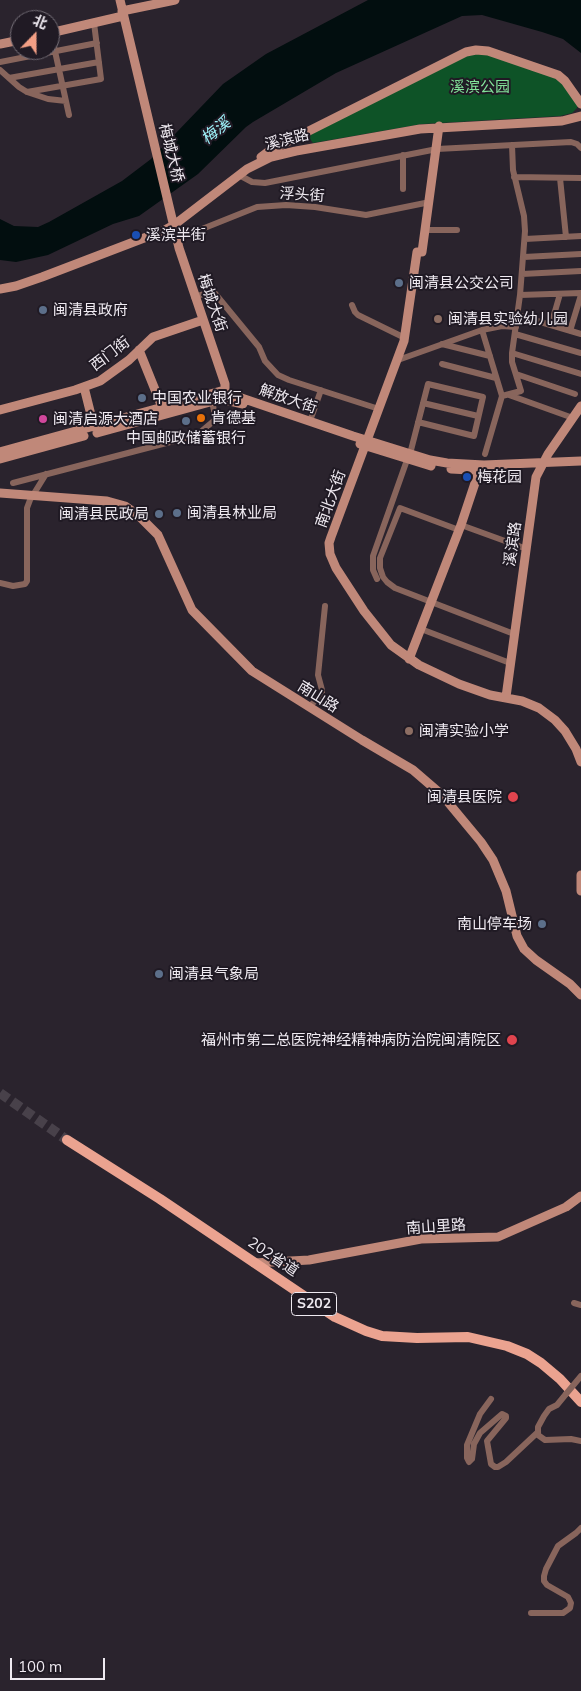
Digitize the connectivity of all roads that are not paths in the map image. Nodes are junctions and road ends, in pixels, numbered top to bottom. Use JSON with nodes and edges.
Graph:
{"nodes":[{"id":1,"x":120,"y":0,"type":"edge"},
{"id":2,"x":175,"y":0,"type":"edge"},
{"id":3,"x":123,"y":13,"type":"junction"},
{"id":4,"x":94,"y":23,"type":"junction"},
{"id":5,"x":60,"y":31,"type":"edge"},
{"id":6,"x":97,"y":44,"type":"junction"},
{"id":7,"x":60,"y":51,"type":"edge"},
{"id":8,"x":57,"y":60,"type":"edge"},
{"id":9,"x":99,"y":62,"type":"junction"},
{"id":10,"x":59,"y":69,"type":"junction"},
{"id":11,"x":0,"y":70,"type":"edge"},
{"id":12,"x":9,"y":78,"type":"junction"},
{"id":13,"x":63,"y":86,"type":"junction"},
{"id":14,"x":27,"y":92,"type":"junction"},
{"id":15,"x":66,"y":101,"type":"junction"},
{"id":16,"x":581,"y":104,"type":"edge"},
{"id":17,"x":69,"y":115,"type":"dead end"},
{"id":18,"x":581,"y":116,"type":"edge"},
{"id":19,"x":439,"y":126,"type":"junction"},
{"id":20,"x":512,"y":145,"type":"junction"},
{"id":21,"x":437,"y":148,"type":"junction"},
{"id":22,"x":581,"y":148,"type":"edge"},
{"id":23,"x":403,"y":155,"type":"junction"},
{"id":24,"x":247,"y":169,"type":"junction"},
{"id":25,"x":239,"y":175,"type":"junction"},
{"id":26,"x":514,"y":177,"type":"junction"},
{"id":27,"x":560,"y":178,"type":"junction"},
{"id":28,"x":581,"y":178,"type":"edge"},
{"id":29,"x":403,"y":188,"type":"dead end"},
{"id":30,"x":430,"y":202,"type":"junction"},
{"id":31,"x":173,"y":220,"type":"junction"},
{"id":32,"x":425,"y":230,"type":"junction"},
{"id":33,"x":457,"y":230,"type":"dead end"},
{"id":34,"x":581,"y":236,"type":"edge"},
{"id":35,"x":566,"y":237,"type":"junction"},
{"id":36,"x":177,"y":239,"type":"junction"},
{"id":37,"x":525,"y":239,"type":"junction"},
{"id":38,"x":581,"y":254,"type":"edge"},
{"id":39,"x":524,"y":257,"type":"junction"},
{"id":40,"x":581,"y":271,"type":"edge"},
{"id":41,"x":522,"y":274,"type":"junction"},
{"id":42,"x":0,"y":289,"type":"edge"},
{"id":43,"x":560,"y":294,"type":"junction"},
{"id":44,"x":581,"y":294,"type":"edge"},
{"id":45,"x":520,"y":295,"type":"junction"},
{"id":46,"x":194,"y":297,"type":"junction"},
{"id":47,"x":352,"y":305,"type":"dead end"},
{"id":48,"x":517,"y":315,"type":"junction"},
{"id":49,"x":203,"y":320,"type":"junction"},
{"id":50,"x":551,"y":325,"type":"junction"},
{"id":51,"x":482,"y":330,"type":"junction"},
{"id":52,"x":515,"y":330,"type":"junction"},
{"id":53,"x":570,"y":331,"type":"junction"},
{"id":54,"x":581,"y":334,"type":"edge"},
{"id":55,"x":404,"y":338,"type":"junction"},
{"id":56,"x":442,"y":344,"type":"junction"},
{"id":57,"x":138,"y":350,"type":"junction"},
{"id":58,"x":581,"y":353,"type":"edge"},
{"id":59,"x":512,"y":354,"type":"junction"},
{"id":60,"x":490,"y":356,"type":"junction"},
{"id":61,"x":398,"y":360,"type":"junction"},
{"id":62,"x":442,"y":364,"type":"dead end"},
{"id":63,"x":516,"y":374,"type":"junction"},
{"id":64,"x":581,"y":374,"type":"edge"},
{"id":65,"x":496,"y":378,"type":"junction"},
{"id":66,"x":84,"y":387,"type":"junction"},
{"id":67,"x":321,"y":390,"type":"junction"},
{"id":68,"x":575,"y":394,"type":"dead end"},
{"id":69,"x":225,"y":395,"type":"junction"},
{"id":70,"x":505,"y":395,"type":"junction"},
{"id":71,"x":423,"y":402,"type":"junction"},
{"id":72,"x":214,"y":406,"type":"dead end"},
{"id":73,"x":581,"y":406,"type":"edge"},
{"id":74,"x":162,"y":407,"type":"junction"},
{"id":75,"x":380,"y":409,"type":"junction"},
{"id":76,"x":0,"y":410,"type":"edge"},
{"id":77,"x":478,"y":416,"type":"junction"},
{"id":78,"x":573,"y":418,"type":"junction"},
{"id":79,"x":310,"y":421,"type":"junction"},
{"id":80,"x":418,"y":422,"type":"junction"},
{"id":81,"x":94,"y":427,"type":"junction"},
{"id":82,"x":366,"y":443,"type":"junction"},
{"id":83,"x":0,"y":452,"type":"edge"},
{"id":84,"x":485,"y":454,"type":"dead end"},
{"id":85,"x":408,"y":457,"type":"junction"},
{"id":86,"x":0,"y":459,"type":"edge"},
{"id":87,"x":581,"y":461,"type":"edge"},
{"id":88,"x":571,"y":463,"type":"junction"},
{"id":89,"x":542,"y":465,"type":"junction"},
{"id":90,"x":581,"y":465,"type":"edge"},
{"id":91,"x":479,"y":471,"type":"junction"},
{"id":92,"x":46,"y":474,"type":"junction"},
{"id":93,"x":13,"y":483,"type":"dead end"},
{"id":94,"x":0,"y":493,"type":"edge"},
{"id":95,"x":34,"y":494,"type":"junction"},
{"id":96,"x":460,"y":528,"type":"junction"},
{"id":97,"x":527,"y":549,"type":"junction"},
{"id":98,"x":377,"y":580,"type":"dead end"},
{"id":99,"x":0,"y":583,"type":"edge"},
{"id":100,"x":431,"y":602,"type":"junction"},
{"id":101,"x":325,"y":606,"type":"dead end"},
{"id":102,"x":420,"y":629,"type":"junction"},
{"id":103,"x":514,"y":634,"type":"junction"},
{"id":104,"x":409,"y":659,"type":"junction"},
{"id":105,"x":510,"y":664,"type":"junction"},
{"id":106,"x":506,"y":697,"type":"junction"},
{"id":107,"x":309,"y":707,"type":"junction"},
{"id":108,"x":581,"y":762,"type":"edge"},
{"id":109,"x":581,"y":874,"type":"edge"},
{"id":110,"x":581,"y":892,"type":"edge"},
{"id":111,"x":581,"y":995,"type":"edge"},
{"id":112,"x":68,"y":1140,"type":"tunnel mouth"},
{"id":113,"x":581,"y":1199,"type":"edge"},
{"id":114,"x":254,"y":1263,"type":"junction"},
{"id":115,"x":574,"y":1303,"type":"dead end"},
{"id":116,"x":581,"y":1305,"type":"edge"},
{"id":117,"x":581,"y":1376,"type":"edge"},
{"id":118,"x":491,"y":1398,"type":"dead end"},
{"id":119,"x":581,"y":1402,"type":"edge"},
{"id":120,"x":538,"y":1432,"type":"junction"},
{"id":121,"x":581,"y":1441,"type":"edge"},
{"id":122,"x":581,"y":1528,"type":"edge"},
{"id":123,"x":531,"y":1613,"type":"dead end"}],
"edges":[{"from":1,"to":3,"type":"street"},
{"from":2,"to":3,"type":"street"},
{"from":3,"to":4,"type":"street"},
{"from":3,"to":31,"type":"street","name":"梅城大桥"},
{"from":4,"to":5,"type":"street"},
{"from":4,"to":6,"type":"street"},
{"from":6,"to":7,"type":"street"},
{"from":6,"to":9,"type":"street"},
{"from":8,"to":10,"type":"street"},
{"from":9,"to":10,"type":"street"},
{"from":9,"to":13,"type":"street"},
{"from":10,"to":12,"type":"street"},
{"from":10,"to":13,"type":"street"},
{"from":11,"to":12,"type":"street"},
{"from":12,"to":14,"type":"street"},
{"from":13,"to":14,"type":"street"},
{"from":13,"to":15,"type":"street"},
{"from":14,"to":15,"type":"street"},
{"from":15,"to":17,"type":"street"},
{"from":16,"to":24,"type":"street"},
{"from":18,"to":19,"type":"street","name":"溪滨路"},
{"from":19,"to":21,"type":"street","name":"南北大街"},
{"from":19,"to":24,"type":"street","name":"溪滨路"},
{"from":20,"to":21,"type":"street"},
{"from":20,"to":22,"type":"street"},
{"from":20,"to":26,"type":"street"},
{"from":21,"to":23,"type":"street"},
{"from":21,"to":30,"type":"street","name":"南北大街"},
{"from":23,"to":25,"type":"street"},
{"from":23,"to":29,"type":"street"},
{"from":24,"to":25,"type":"street","name":"溪滨路"},
{"from":25,"to":31,"type":"street","name":"溪滨路"},
{"from":26,"to":27,"type":"street"},
{"from":26,"to":37,"type":"street"},
{"from":27,"to":28,"type":"street"},
{"from":27,"to":35,"type":"street"},
{"from":30,"to":32,"type":"street","name":"南北大街"},
{"from":30,"to":36,"type":"street","name":"浮头街"},
{"from":31,"to":36,"type":"street","name":"梅城大街"},
{"from":31,"to":42,"type":"street","name":"溪滨路"},
{"from":32,"to":33,"type":"street"},
{"from":32,"to":55,"type":"street","name":"南北大街"},
{"from":34,"to":35,"type":"street"},
{"from":35,"to":37,"type":"street"},
{"from":36,"to":46,"type":"street","name":"梅城大街"},
{"from":37,"to":39,"type":"street"},
{"from":38,"to":39,"type":"street"},
{"from":39,"to":41,"type":"street"},
{"from":40,"to":41,"type":"street"},
{"from":41,"to":45,"type":"street"},
{"from":43,"to":44,"type":"street"},
{"from":43,"to":45,"type":"street"},
{"from":43,"to":50,"type":"street"},
{"from":44,"to":53,"type":"street"},
{"from":45,"to":48,"type":"street"},
{"from":46,"to":49,"type":"street","name":"梅城大街"},
{"from":46,"to":67,"type":"street"},
{"from":47,"to":55,"type":"street"},
{"from":48,"to":50,"type":"street"},
{"from":48,"to":52,"type":"street"},
{"from":49,"to":57,"type":"street","name":"西门街"},
{"from":49,"to":69,"type":"street","name":"梅城大街"},
{"from":50,"to":53,"type":"street"},
{"from":51,"to":52,"type":"street"},
{"from":51,"to":56,"type":"street"},
{"from":51,"to":60,"type":"street"},
{"from":52,"to":58,"type":"street"},
{"from":52,"to":59,"type":"street"},
{"from":53,"to":54,"type":"street"},
{"from":55,"to":61,"type":"street","name":"南北大街"},
{"from":56,"to":60,"type":"street"},
{"from":56,"to":61,"type":"street"},
{"from":57,"to":66,"type":"street","name":"西门街"},
{"from":57,"to":74,"type":"street"},
{"from":59,"to":63,"type":"street"},
{"from":59,"to":64,"type":"street"},
{"from":60,"to":65,"type":"street"},
{"from":61,"to":75,"type":"street","name":"南北大街"},
{"from":62,"to":65,"type":"street"},
{"from":63,"to":68,"type":"street"},
{"from":63,"to":70,"type":"street"},
{"from":65,"to":70,"type":"street"},
{"from":66,"to":76,"type":"street","name":"西门街"},
{"from":66,"to":81,"type":"street"},
{"from":67,"to":75,"type":"street"},
{"from":67,"to":79,"type":"street"},
{"from":69,"to":74,"type":"street","name":"解放大街"},
{"from":69,"to":79,"type":"street","name":"解放大街"},
{"from":69,"to":82,"type":"street","name":"解放大街"},
{"from":69,"to":86,"type":"street"},
{"from":70,"to":78,"type":"street"},
{"from":70,"to":84,"type":"street"},
{"from":71,"to":77,"type":"street"},
{"from":71,"to":77,"type":"street"},
{"from":71,"to":80,"type":"street"},
{"from":72,"to":92,"type":"street"},
{"from":73,"to":78,"type":"street","name":"溪滨路"},
{"from":74,"to":81,"type":"street","name":"解放大街"},
{"from":75,"to":82,"type":"street","name":"南北大街"},
{"from":77,"to":80,"type":"street"},
{"from":78,"to":89,"type":"street","name":"溪滨路"},
{"from":79,"to":82,"type":"street","name":"解放大街"},
{"from":80,"to":85,"type":"street"},
{"from":81,"to":83,"type":"street","name":"解放大街"},
{"from":82,"to":85,"type":"street","name":"解放大街"},
{"from":82,"to":104,"type":"street","name":"南北大街"},
{"from":85,"to":89,"type":"street","name":"解放大街"},
{"from":85,"to":91,"type":"street","name":"解放大街"},
{"from":85,"to":98,"type":"street"},
{"from":87,"to":88,"type":"street"},
{"from":88,"to":89,"type":"street","name":"解放大街"},
{"from":88,"to":90,"type":"street"},
{"from":89,"to":91,"type":"street","name":"解放大街"},
{"from":89,"to":97,"type":"street","name":"溪滨路"},
{"from":91,"to":96,"type":"street"},
{"from":92,"to":93,"type":"street"},
{"from":92,"to":95,"type":"street"},
{"from":94,"to":95,"type":"street","name":"南山路"},
{"from":95,"to":99,"type":"street"},
{"from":95,"to":107,"type":"street","name":"南山路"},
{"from":96,"to":97,"type":"street"},
{"from":96,"to":100,"type":"street"},
{"from":96,"to":100,"type":"street"},
{"from":97,"to":103,"type":"street","name":"溪滨路"},
{"from":100,"to":102,"type":"street"},
{"from":100,"to":103,"type":"street"},
{"from":101,"to":107,"type":"street"},
{"from":102,"to":104,"type":"street"},
{"from":102,"to":105,"type":"street"},
{"from":103,"to":105,"type":"street","name":"溪滨路"},
{"from":104,"to":106,"type":"street","name":"南北大街"},
{"from":105,"to":106,"type":"street","name":"溪滨路"},
{"from":106,"to":108,"type":"street","name":"南北大街"},
{"from":107,"to":111,"type":"street","name":"南山路"},
{"from":109,"to":110,"type":"street"},
{"from":112,"to":114,"type":"main road","name":"202省道","number":"S202"},
{"from":113,"to":114,"type":"street","name":"南山里路"},
{"from":114,"to":119,"type":"main road","name":"202省道","number":"S202"},
{"from":115,"to":116,"type":"street"},
{"from":117,"to":120,"type":"street","bridge":true},
{"from":118,"to":120,"type":"street"},
{"from":120,"to":121,"type":"street"},
{"from":122,"to":123,"type":"street"}]}
